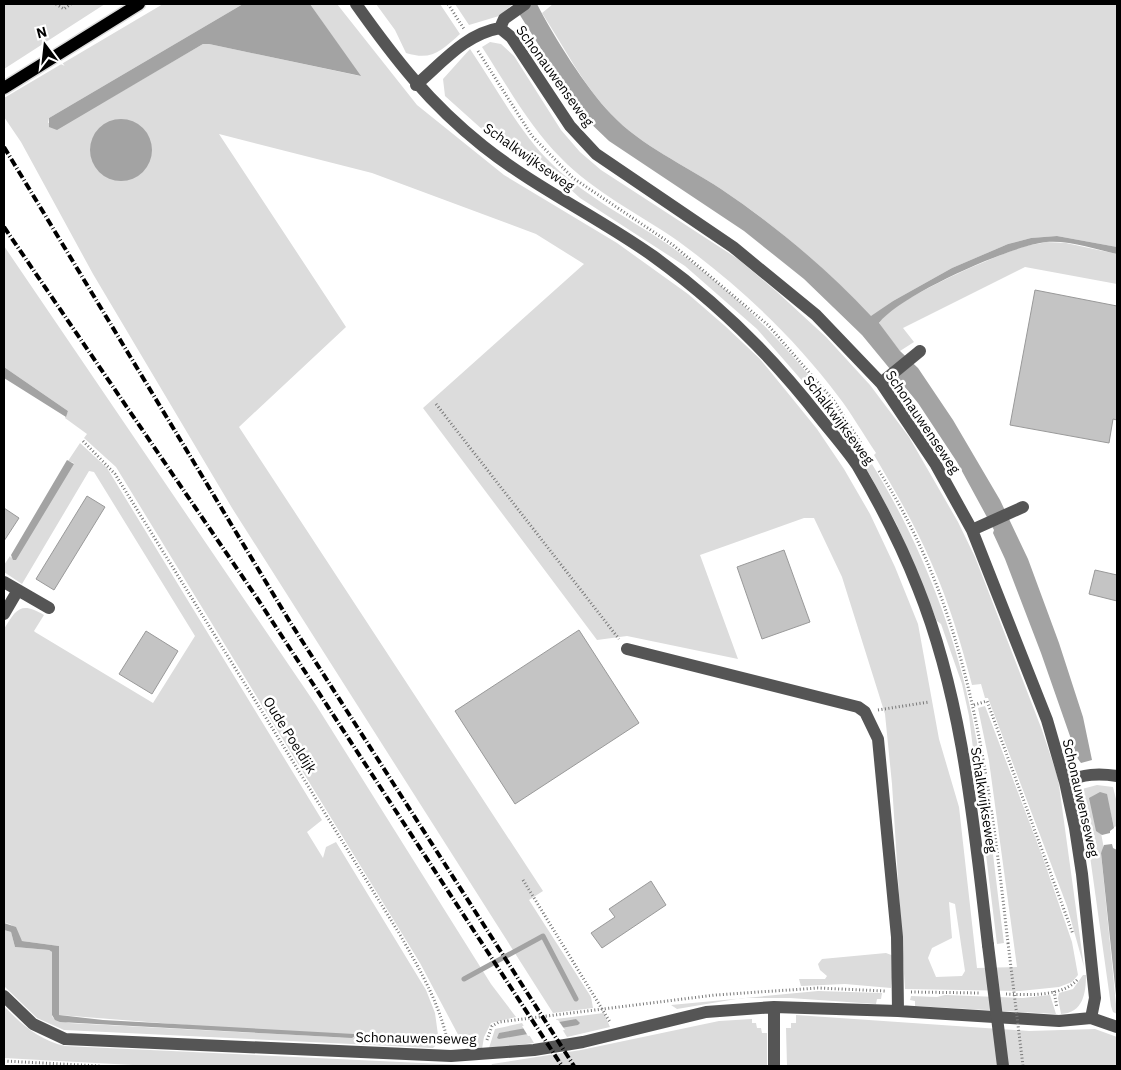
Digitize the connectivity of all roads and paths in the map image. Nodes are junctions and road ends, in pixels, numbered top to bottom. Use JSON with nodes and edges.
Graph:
{"nodes":[{"id":1,"x":56,"y":4,"type":"edge"},
{"id":2,"x":71,"y":4,"type":"edge"},
{"id":3,"x":139,"y":4,"type":"edge"},
{"id":4,"x":356,"y":4,"type":"edge"},
{"id":5,"x":448,"y":4,"type":"edge"},
{"id":6,"x":525,"y":4,"type":"edge"},
{"id":7,"x":500,"y":28,"type":"junction"},
{"id":8,"x":470,"y":38,"type":"junction"},
{"id":9,"x":416,"y":85,"type":"junction"},
{"id":10,"x":4,"y":88,"type":"edge"},
{"id":11,"x":916,"y":355,"type":"dead end"},
{"id":12,"x":881,"y":383,"type":"junction"},
{"id":13,"x":436,"y":404,"type":"dead end"},
{"id":14,"x":83,"y":440,"type":"dead end"},
{"id":15,"x":1022,"y":506,"type":"dead end"},
{"id":16,"x":972,"y":530,"type":"junction"},
{"id":17,"x":4,"y":582,"type":"edge"},
{"id":18,"x":18,"y":590,"type":"junction"},
{"id":19,"x":49,"y":608,"type":"dead end"},
{"id":20,"x":4,"y":614,"type":"edge"},
{"id":21,"x":627,"y":649,"type":"joint"},
{"id":22,"x":929,"y":702,"type":"dead end"},
{"id":23,"x":882,"y":709,"type":"dead end"},
{"id":24,"x":1117,"y":776,"type":"edge"},
{"id":25,"x":1065,"y":782,"type":"junction"},
{"id":26,"x":523,"y":880,"type":"dead end"},
{"id":27,"x":1075,"y":940,"type":"dead end"},
{"id":28,"x":1080,"y":977,"type":"dead end"},
{"id":29,"x":1054,"y":991,"type":"dead end"},
{"id":30,"x":4,"y":996,"type":"edge"},
{"id":31,"x":774,"y":1007,"type":"junction"},
{"id":32,"x":898,"y":1011,"type":"junction"},
{"id":33,"x":1090,"y":1018,"type":"junction"},
{"id":34,"x":1117,"y":1028,"type":"edge"},
{"id":35,"x":616,"y":1034,"type":"junction"},
{"id":36,"x":451,"y":1056,"type":"junction"},
{"id":37,"x":4,"y":1061,"type":"edge"},
{"id":38,"x":100,"y":1066,"type":"edge"},
{"id":39,"x":774,"y":1066,"type":"edge"},
{"id":40,"x":1003,"y":1066,"type":"edge"},
{"id":41,"x":1023,"y":1066,"type":"edge"}],
"edges":[{"from":1,"to":2,"type":"path"},
{"from":3,"to":10,"type":"main road"},
{"from":4,"to":9,"type":"street","name":"Schalkwijkseweg"},
{"from":5,"to":8,"type":"path"},
{"from":6,"to":7,"type":"street"},
{"from":7,"to":8,"type":"street","name":"Schonauwenseweg"},
{"from":7,"to":12,"type":"street","name":"Schonauwenseweg"},
{"from":8,"to":9,"type":"street","name":"Schonauwenseweg"},
{"from":9,"to":40,"type":"street","name":"Schalkwijkseweg","bridge":true},
{"from":11,"to":12,"type":"street"},
{"from":12,"to":16,"type":"street","name":"Schonauwenseweg"},
{"from":13,"to":21,"type":"path"},
{"from":14,"to":36,"type":"path","name":"Oude Poeldijk"},
{"from":15,"to":16,"type":"street"},
{"from":16,"to":25,"type":"street","name":"Schonauwenseweg"},
{"from":17,"to":18,"type":"street"},
{"from":18,"to":19,"type":"street"},
{"from":18,"to":20,"type":"street"},
{"from":21,"to":32,"type":"street"},
{"from":22,"to":23,"type":"path"},
{"from":24,"to":25,"type":"street"},
{"from":25,"to":33,"type":"street","name":"Schonauwenseweg"},
{"from":26,"to":35,"type":"path"},
{"from":27,"to":41,"type":"path","name":"Schalkwijkseweg","bridge":true},
{"from":28,"to":29,"type":"path"},
{"from":30,"to":36,"type":"street","name":"Schonauwenseweg"},
{"from":31,"to":32,"type":"street","name":"Schonauwenseweg"},
{"from":31,"to":35,"type":"street","name":"Schonauwenseweg"},
{"from":31,"to":39,"type":"street"},
{"from":32,"to":33,"type":"street","name":"Schonauwenseweg"},
{"from":33,"to":34,"type":"street","name":"Schonauwenseweg"},
{"from":35,"to":36,"type":"street","name":"Schonauwenseweg"},
{"from":37,"to":38,"type":"path"}]}
